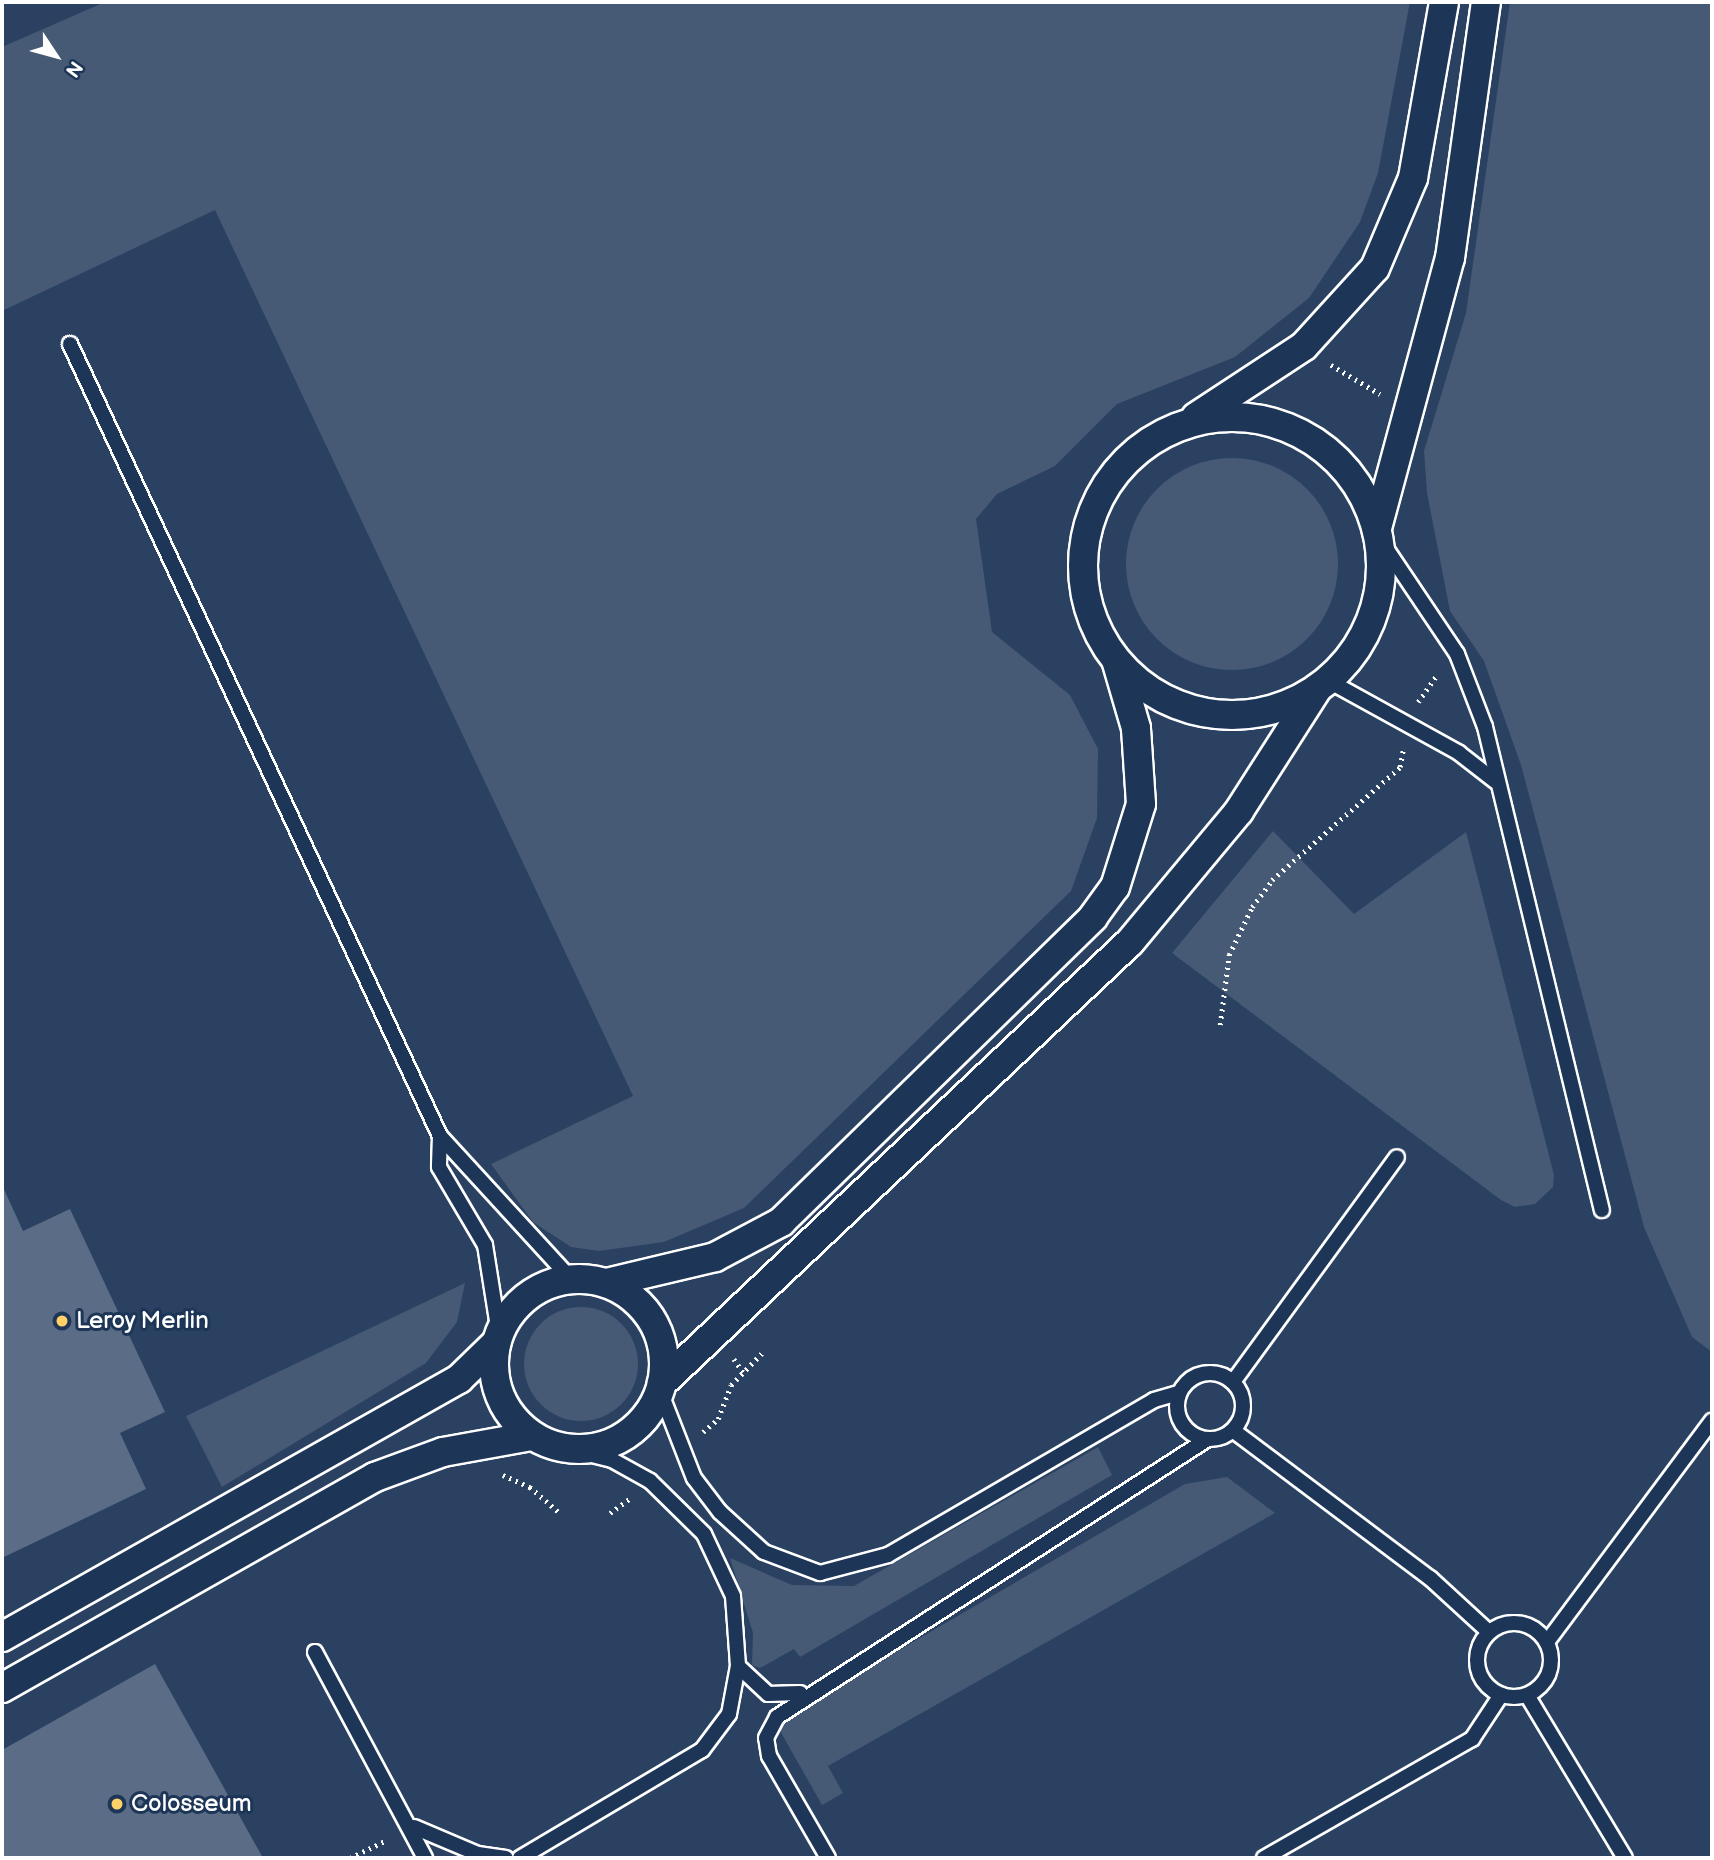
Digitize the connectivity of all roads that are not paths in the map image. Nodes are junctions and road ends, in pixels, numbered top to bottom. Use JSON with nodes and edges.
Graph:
{"nodes":[{"id":1,"x":1444,"y":2,"type":"edge"},
{"id":2,"x":1486,"y":2,"type":"edge"},
{"id":3,"x":71,"y":344,"type":"dead end"},
{"id":4,"x":1188,"y":422,"type":"junction"},
{"id":5,"x":1378,"y":533,"type":"junction"},
{"id":6,"x":1117,"y":663,"type":"junction"},
{"id":7,"x":1322,"y":684,"type":"junction"},
{"id":8,"x":1495,"y":780,"type":"junction"},
{"id":9,"x":440,"y":1136,"type":"junction"},
{"id":10,"x":1397,"y":1157,"type":"dead end"},
{"id":11,"x":1602,"y":1210,"type":"dead end"},
{"id":12,"x":571,"y":1279,"type":"junction"},
{"id":13,"x":606,"y":1283,"type":"junction"},
{"id":14,"x":498,"y":1338,"type":"junction"},
{"id":15,"x":1233,"y":1382,"type":"junction"},
{"id":16,"x":661,"y":1387,"type":"junction"},
{"id":17,"x":1179,"y":1393,"type":"junction"},
{"id":18,"x":1712,"y":1422,"type":"edge"},
{"id":19,"x":1234,"y":1431,"type":"junction"},
{"id":20,"x":532,"y":1436,"type":"junction"},
{"id":21,"x":1206,"y":1440,"type":"junction"},
{"id":22,"x":564,"y":1448,"type":"junction"},
{"id":23,"x":1489,"y":1632,"type":"junction"},
{"id":24,"x":2,"y":1637,"type":"edge"},
{"id":25,"x":1546,"y":1642,"type":"junction"},
{"id":26,"x":315,"y":1652,"type":"dead end"},
{"id":27,"x":738,"y":1666,"type":"junction"},
{"id":28,"x":2,"y":1688,"type":"edge"},
{"id":29,"x":808,"y":1691,"type":"junction"},
{"id":30,"x":1501,"y":1695,"type":"junction"},
{"id":31,"x":1527,"y":1695,"type":"junction"},
{"id":32,"x":414,"y":1827,"type":"junction"},
{"id":33,"x":425,"y":1858,"type":"edge"},
{"id":34,"x":506,"y":1858,"type":"edge"},
{"id":35,"x":520,"y":1858,"type":"edge"},
{"id":36,"x":828,"y":1858,"type":"edge"},
{"id":37,"x":1264,"y":1858,"type":"edge"},
{"id":38,"x":1625,"y":1858,"type":"edge"}],
"edges":[{"from":1,"to":4,"type":"street"},
{"from":2,"to":5,"type":"street"},
{"from":3,"to":9,"type":"lane"},
{"from":4,"to":5,"type":"street"},
{"from":4,"to":6,"type":"street"},
{"from":5,"to":7,"type":"street"},
{"from":5,"to":8,"type":"lane"},
{"from":6,"to":7,"type":"street"},
{"from":6,"to":13,"type":"street"},
{"from":7,"to":8,"type":"lane"},
{"from":7,"to":16,"type":"street"},
{"from":8,"to":11,"type":"lane"},
{"from":9,"to":12,"type":"lane"},
{"from":9,"to":14,"type":"lane"},
{"from":10,"to":15,"type":"lane"},
{"from":12,"to":13,"type":"street"},
{"from":12,"to":14,"type":"street"},
{"from":13,"to":16,"type":"street"},
{"from":14,"to":20,"type":"street"},
{"from":14,"to":24,"type":"street"},
{"from":15,"to":17,"type":"lane"},
{"from":15,"to":19,"type":"lane"},
{"from":16,"to":17,"type":"lane"},
{"from":16,"to":22,"type":"street"},
{"from":17,"to":21,"type":"lane"},
{"from":18,"to":25,"type":"lane"},
{"from":19,"to":21,"type":"lane"},
{"from":19,"to":23,"type":"lane"},
{"from":20,"to":22,"type":"street"},
{"from":20,"to":28,"type":"street"},
{"from":21,"to":29,"type":"lane"},
{"from":22,"to":27,"type":"lane"},
{"from":23,"to":25,"type":"lane"},
{"from":23,"to":30,"type":"lane"},
{"from":25,"to":31,"type":"lane"},
{"from":26,"to":32,"type":"lane"},
{"from":27,"to":29,"type":"lane"},
{"from":27,"to":35,"type":"lane"},
{"from":29,"to":36,"type":"lane"},
{"from":30,"to":31,"type":"lane"},
{"from":30,"to":37,"type":"lane"},
{"from":31,"to":38,"type":"lane"},
{"from":32,"to":33,"type":"lane"},
{"from":32,"to":34,"type":"lane"}]}
